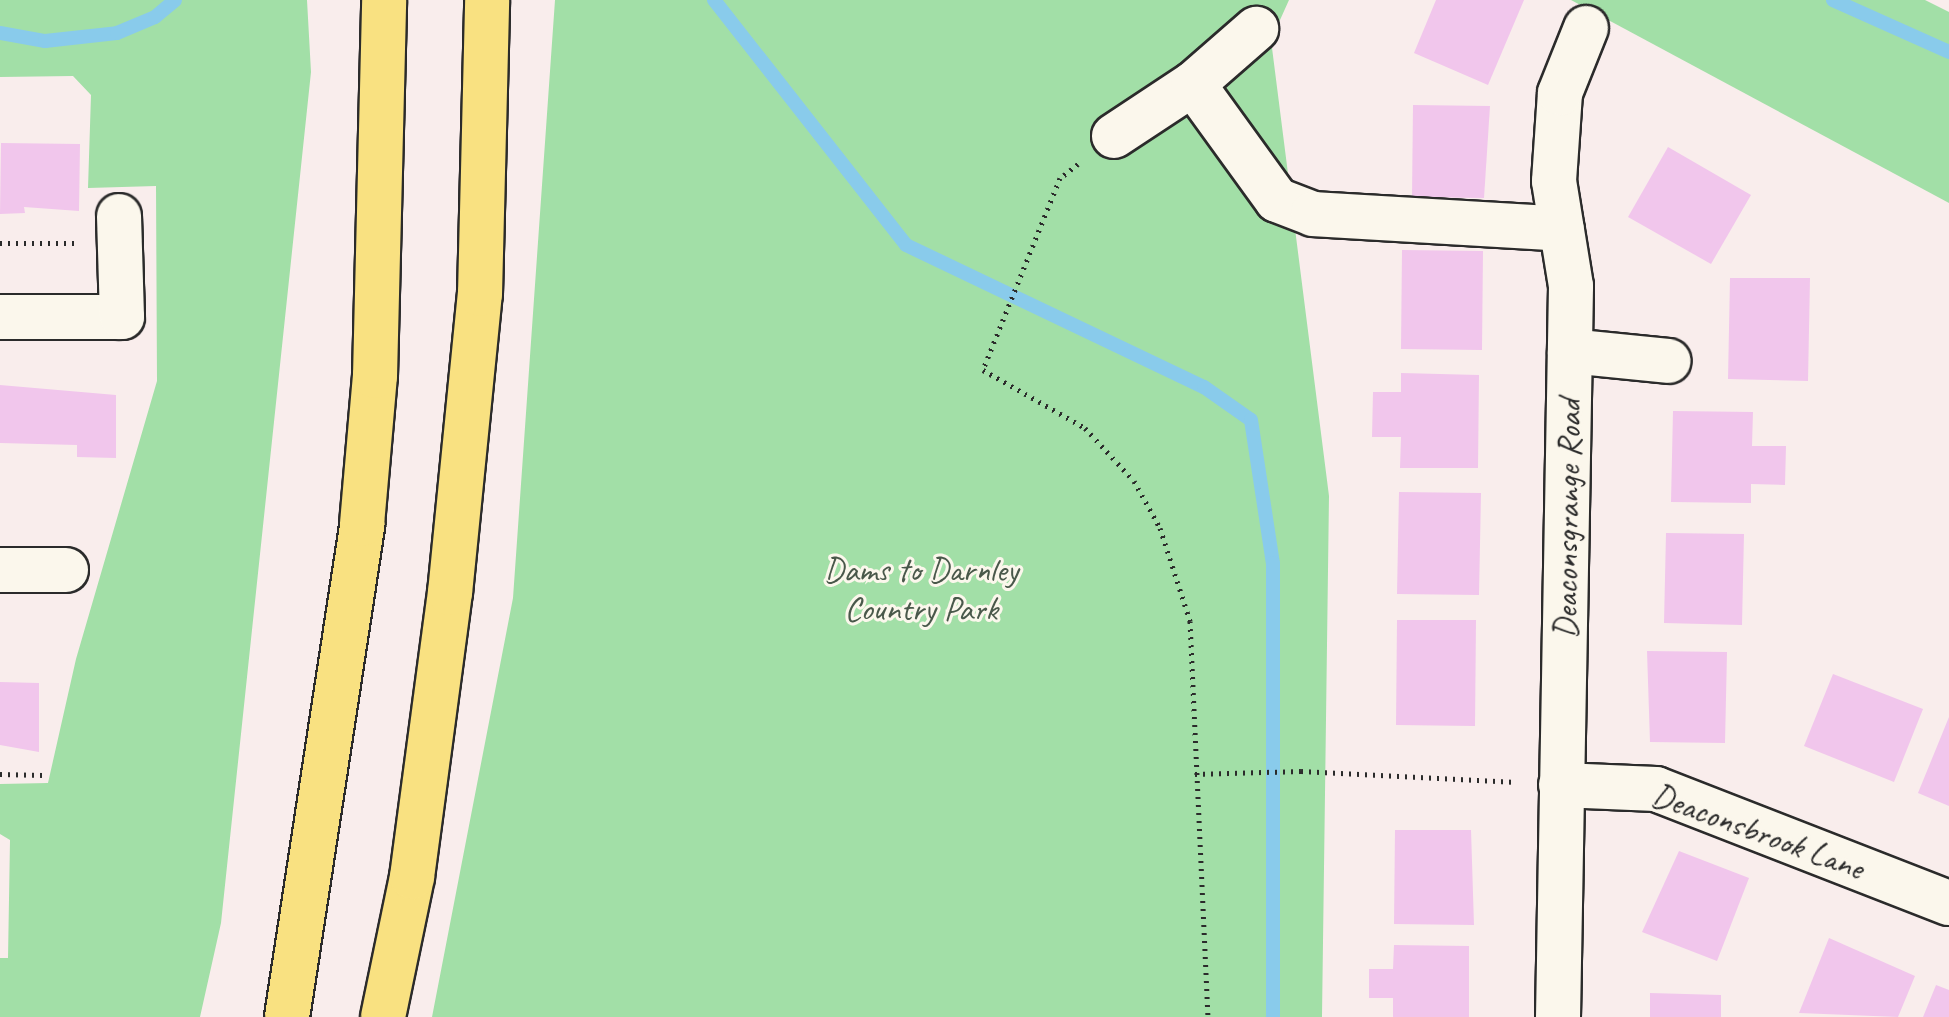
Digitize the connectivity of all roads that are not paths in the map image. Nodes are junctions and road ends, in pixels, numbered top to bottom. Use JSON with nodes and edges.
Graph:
{"nodes":[{"id":1,"x":384,"y":0,"type":"edge"},
{"id":2,"x":487,"y":0,"type":"edge"},
{"id":3,"x":1586,"y":28,"type":"dead end"},
{"id":4,"x":1256,"y":29,"type":"dead end"},
{"id":5,"x":1193,"y":84,"type":"junction"},
{"id":6,"x":1114,"y":136,"type":"road end"},
{"id":7,"x":120,"y":229,"type":"road end"},
{"id":8,"x":1562,"y":229,"type":"junction"},
{"id":9,"x":0,"y":317,"type":"edge"},
{"id":10,"x":1570,"y":351,"type":"junction"},
{"id":11,"x":1668,"y":361,"type":"dead end"},
{"id":12,"x":0,"y":570,"type":"edge"},
{"id":13,"x":66,"y":570,"type":"dead end"},
{"id":14,"x":1561,"y":785,"type":"junction"},
{"id":15,"x":1949,"y":903,"type":"edge"},
{"id":16,"x":287,"y":1017,"type":"edge"},
{"id":17,"x":383,"y":1017,"type":"edge"},
{"id":18,"x":1558,"y":1017,"type":"edge"}],
"edges":[{"from":1,"to":16,"type":"highway"},
{"from":2,"to":17,"type":"highway"},
{"from":3,"to":8,"type":"street","name":"Deaconsgrange Road"},
{"from":4,"to":5,"type":"street"},
{"from":5,"to":6,"type":"street"},
{"from":5,"to":8,"type":"street"},
{"from":7,"to":9,"type":"street"},
{"from":8,"to":10,"type":"street","name":"Deaconsgrange Road"},
{"from":10,"to":11,"type":"street"},
{"from":10,"to":14,"type":"street","name":"Deaconsgrange Road"},
{"from":12,"to":13,"type":"street"},
{"from":14,"to":15,"type":"street","name":"Deaconsbrook Lane"},
{"from":14,"to":18,"type":"street","name":"Deaconsgrange Road"}]}
